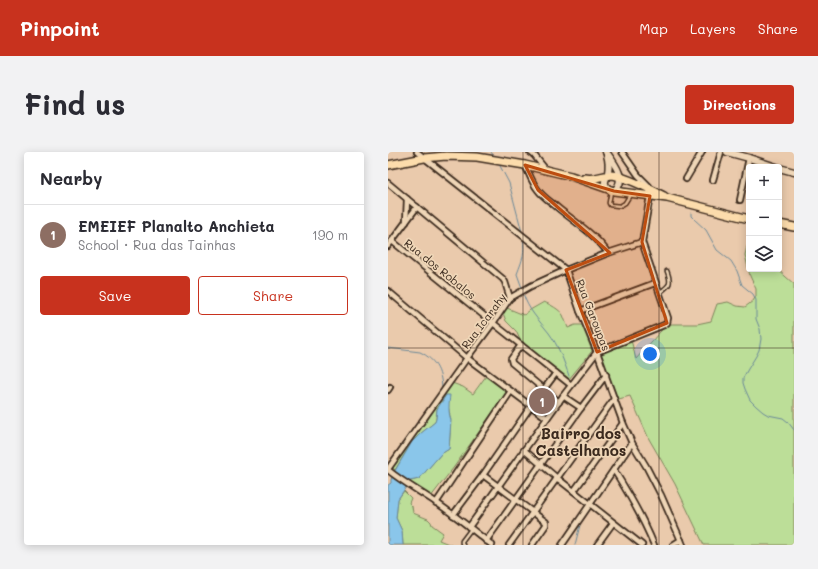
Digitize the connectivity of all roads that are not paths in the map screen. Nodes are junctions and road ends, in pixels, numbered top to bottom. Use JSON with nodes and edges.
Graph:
{"nodes":[{"id":1,"x":417,"y":152,"type":"edge"},
{"id":2,"x":531,"y":152,"type":"edge"},
{"id":3,"x":606,"y":152,"type":"edge"},
{"id":4,"x":622,"y":152,"type":"edge"},
{"id":5,"x":702,"y":152,"type":"edge"},
{"id":6,"x":721,"y":152,"type":"edge"},
{"id":7,"x":727,"y":152,"type":"edge"},
{"id":8,"x":424,"y":158,"type":"junction"},
{"id":9,"x":750,"y":158,"type":"junction"},
{"id":10,"x":767,"y":164,"type":"edge"},
{"id":11,"x":388,"y":165,"type":"edge"},
{"id":12,"x":525,"y":165,"type":"junction"},
{"id":13,"x":782,"y":169,"type":"edge"},
{"id":14,"x":546,"y":170,"type":"junction"},
{"id":15,"x":608,"y":172,"type":"junction"},
{"id":16,"x":794,"y":172,"type":"edge"},
{"id":17,"x":619,"y":174,"type":"junction"},
{"id":18,"x":571,"y":176,"type":"junction"},
{"id":19,"x":686,"y":179,"type":"dead end"},
{"id":20,"x":713,"y":180,"type":"dead end"},
{"id":21,"x":388,"y":183,"type":"edge"},
{"id":22,"x":611,"y":190,"type":"junction"},
{"id":23,"x":651,"y":192,"type":"junction"},
{"id":24,"x":631,"y":193,"type":"junction"},
{"id":25,"x":407,"y":198,"type":"junction"},
{"id":26,"x":740,"y":200,"type":"dead end"},
{"id":27,"x":417,"y":207,"type":"junction"},
{"id":28,"x":746,"y":218,"type":"edge"},
{"id":29,"x":406,"y":222,"type":"junction"},
{"id":30,"x":782,"y":225,"type":"edge"},
{"id":31,"x":794,"y":227,"type":"edge"},
{"id":32,"x":392,"y":241,"type":"junction"},
{"id":33,"x":642,"y":242,"type":"junction"},
{"id":34,"x":388,"y":246,"type":"edge"},
{"id":35,"x":608,"y":253,"type":"junction"},
{"id":36,"x":566,"y":270,"type":"junction"},
{"id":37,"x":668,"y":271,"type":"dead end"},
{"id":38,"x":655,"y":283,"type":"junction"},
{"id":39,"x":388,"y":291,"type":"edge"},
{"id":40,"x":659,"y":294,"type":"junction"},
{"id":41,"x":510,"y":298,"type":"junction"},
{"id":42,"x":580,"y":311,"type":"junction"},
{"id":43,"x":493,"y":323,"type":"junction"},
{"id":44,"x":521,"y":345,"type":"junction"},
{"id":45,"x":597,"y":352,"type":"junction"},
{"id":46,"x":468,"y":358,"type":"junction"},
{"id":47,"x":556,"y":373,"type":"junction"},
{"id":48,"x":606,"y":375,"type":"junction"},
{"id":49,"x":572,"y":385,"type":"junction"},
{"id":50,"x":544,"y":389,"type":"junction"},
{"id":51,"x":511,"y":391,"type":"junction"},
{"id":52,"x":563,"y":396,"type":"junction"},
{"id":53,"x":614,"y":399,"type":"junction"},
{"id":54,"x":559,"y":402,"type":"junction"},
{"id":55,"x":531,"y":406,"type":"junction"},
{"id":56,"x":580,"y":408,"type":"junction"},
{"id":57,"x":548,"y":418,"type":"junction"},
{"id":58,"x":623,"y":423,"type":"junction"},
{"id":59,"x":632,"y":443,"type":"junction"},
{"id":60,"x":524,"y":450,"type":"junction"},
{"id":61,"x":541,"y":464,"type":"junction"},
{"id":62,"x":388,"y":470,"type":"edge"},
{"id":63,"x":614,"y":470,"type":"junction"},
{"id":64,"x":483,"y":475,"type":"junction"},
{"id":65,"x":557,"y":478,"type":"junction"},
{"id":66,"x":498,"y":486,"type":"junction"},
{"id":67,"x":574,"y":491,"type":"junction"},
{"id":68,"x":515,"y":500,"type":"junction"},
{"id":69,"x":436,"y":503,"type":"junction"},
{"id":70,"x":590,"y":504,"type":"junction"},
{"id":71,"x":533,"y":512,"type":"junction"},
{"id":72,"x":454,"y":515,"type":"junction"},
{"id":73,"x":613,"y":523,"type":"junction"},
{"id":74,"x":470,"y":528,"type":"junction"},
{"id":75,"x":486,"y":540,"type":"junction"},
{"id":76,"x":634,"y":543,"type":"edge"},
{"id":77,"x":682,"y":543,"type":"edge"},
{"id":78,"x":463,"y":545,"type":"edge"},
{"id":79,"x":492,"y":545,"type":"edge"},
{"id":80,"x":509,"y":545,"type":"edge"},
{"id":81,"x":532,"y":545,"type":"edge"},
{"id":82,"x":562,"y":545,"type":"edge"},
{"id":83,"x":597,"y":545,"type":"edge"},
{"id":84,"x":642,"y":545,"type":"edge"},
{"id":85,"x":654,"y":545,"type":"edge"},
{"id":86,"x":673,"y":545,"type":"edge"}],
"edges":[{"from":1,"to":8,"type":"street","name":"Rua Garoupas"},
{"from":2,"to":14,"type":"street"},
{"from":3,"to":15,"type":"street"},
{"from":3,"to":17,"type":"street"},
{"from":4,"to":23,"type":"street"},
{"from":5,"to":19,"type":"street"},
{"from":6,"to":20,"type":"street"},
{"from":7,"to":9,"type":"street"},
{"from":8,"to":11,"type":"main road"},
{"from":8,"to":12,"type":"main road"},
{"from":8,"to":36,"type":"street","name":"Rua Garoupas"},
{"from":9,"to":10,"type":"street"},
{"from":9,"to":26,"type":"street"},
{"from":12,"to":14,"type":"main road"},
{"from":12,"to":35,"type":"street"},
{"from":13,"to":16,"type":"street"},
{"from":14,"to":18,"type":"main road"},
{"from":15,"to":17,"type":"main road"},
{"from":15,"to":18,"type":"main road"},
{"from":15,"to":22,"type":"street"},
{"from":17,"to":22,"type":"street"},
{"from":17,"to":23,"type":"main road"},
{"from":18,"to":22,"type":"main road"},
{"from":21,"to":25,"type":"street"},
{"from":22,"to":24,"type":"main road"},
{"from":22,"to":24,"type":"lane"},
{"from":23,"to":24,"type":"main road"},
{"from":23,"to":28,"type":"main road"},
{"from":23,"to":33,"type":"street"},
{"from":25,"to":27,"type":"street"},
{"from":25,"to":29,"type":"street"},
{"from":27,"to":29,"type":"street"},
{"from":27,"to":41,"type":"street"},
{"from":29,"to":32,"type":"street"},
{"from":30,"to":31,"type":"main road"},
{"from":32,"to":34,"type":"street"},
{"from":32,"to":43,"type":"street","name":"Rua dos Robalos"},
{"from":33,"to":35,"type":"street","name":"Rua Icarahy"},
{"from":33,"to":38,"type":"street"},
{"from":35,"to":36,"type":"street","name":"Rua Icarahy"},
{"from":36,"to":41,"type":"street","name":"Rua Icarahy"},
{"from":36,"to":42,"type":"street","name":"Rua Garoupas"},
{"from":37,"to":40,"type":"lane"},
{"from":38,"to":40,"type":"street"},
{"from":38,"to":42,"type":"street"},
{"from":39,"to":46,"type":"street"},
{"from":40,"to":45,"type":"street"},
{"from":41,"to":43,"type":"street","name":"Rua Icarahy"},
{"from":42,"to":45,"type":"street","name":"Rua Garoupas"},
{"from":43,"to":44,"type":"street","name":"Rua dos Robalos"},
{"from":43,"to":46,"type":"street","name":"Rua Icarahy"},
{"from":44,"to":47,"type":"street","name":"Rua dos Robalos"},
{"from":44,"to":50,"type":"street"},
{"from":45,"to":48,"type":"street","name":"Rua Garoupas"},
{"from":45,"to":49,"type":"street"},
{"from":46,"to":51,"type":"street"},
{"from":46,"to":62,"type":"street","name":"Rua Icarahy"},
{"from":47,"to":49,"type":"street","name":"Rua dos Robalos"},
{"from":47,"to":50,"type":"street"},
{"from":48,"to":53,"type":"street","name":"Rua Garoupas"},
{"from":48,"to":56,"type":"street"},
{"from":49,"to":52,"type":"street"},
{"from":50,"to":54,"type":"street"},
{"from":51,"to":55,"type":"street"},
{"from":51,"to":69,"type":"street"},
{"from":52,"to":54,"type":"street"},
{"from":52,"to":56,"type":"street"},
{"from":53,"to":58,"type":"street","name":"Rua Garoupas"},
{"from":53,"to":65,"type":"street"},
{"from":54,"to":57,"type":"street"},
{"from":55,"to":57,"type":"street"},
{"from":55,"to":64,"type":"street"},
{"from":56,"to":61,"type":"street"},
{"from":57,"to":60,"type":"street"},
{"from":58,"to":59,"type":"street","name":"Rua Garoupas"},
{"from":58,"to":67,"type":"street"},
{"from":59,"to":63,"type":"street"},
{"from":59,"to":77,"type":"street","name":"Rua Garoupas"},
{"from":60,"to":61,"type":"street"},
{"from":60,"to":66,"type":"street"},
{"from":61,"to":65,"type":"street"},
{"from":61,"to":68,"type":"street"},
{"from":62,"to":69,"type":"street"},
{"from":63,"to":70,"type":"street"},
{"from":63,"to":85,"type":"street"},
{"from":64,"to":66,"type":"street"},
{"from":64,"to":72,"type":"street"},
{"from":65,"to":67,"type":"street"},
{"from":65,"to":71,"type":"street"},
{"from":66,"to":68,"type":"street"},
{"from":66,"to":74,"type":"street"},
{"from":67,"to":70,"type":"street"},
{"from":68,"to":71,"type":"street"},
{"from":68,"to":75,"type":"street"},
{"from":69,"to":72,"type":"street"},
{"from":70,"to":73,"type":"street"},
{"from":70,"to":82,"type":"street"},
{"from":71,"to":80,"type":"street"},
{"from":71,"to":81,"type":"street"},
{"from":72,"to":74,"type":"street"},
{"from":73,"to":76,"type":"street"},
{"from":73,"to":83,"type":"street"},
{"from":74,"to":75,"type":"street"},
{"from":74,"to":78,"type":"lane"},
{"from":75,"to":79,"type":"street"},
{"from":76,"to":84,"type":"street"},
{"from":77,"to":86,"type":"street"}]}
